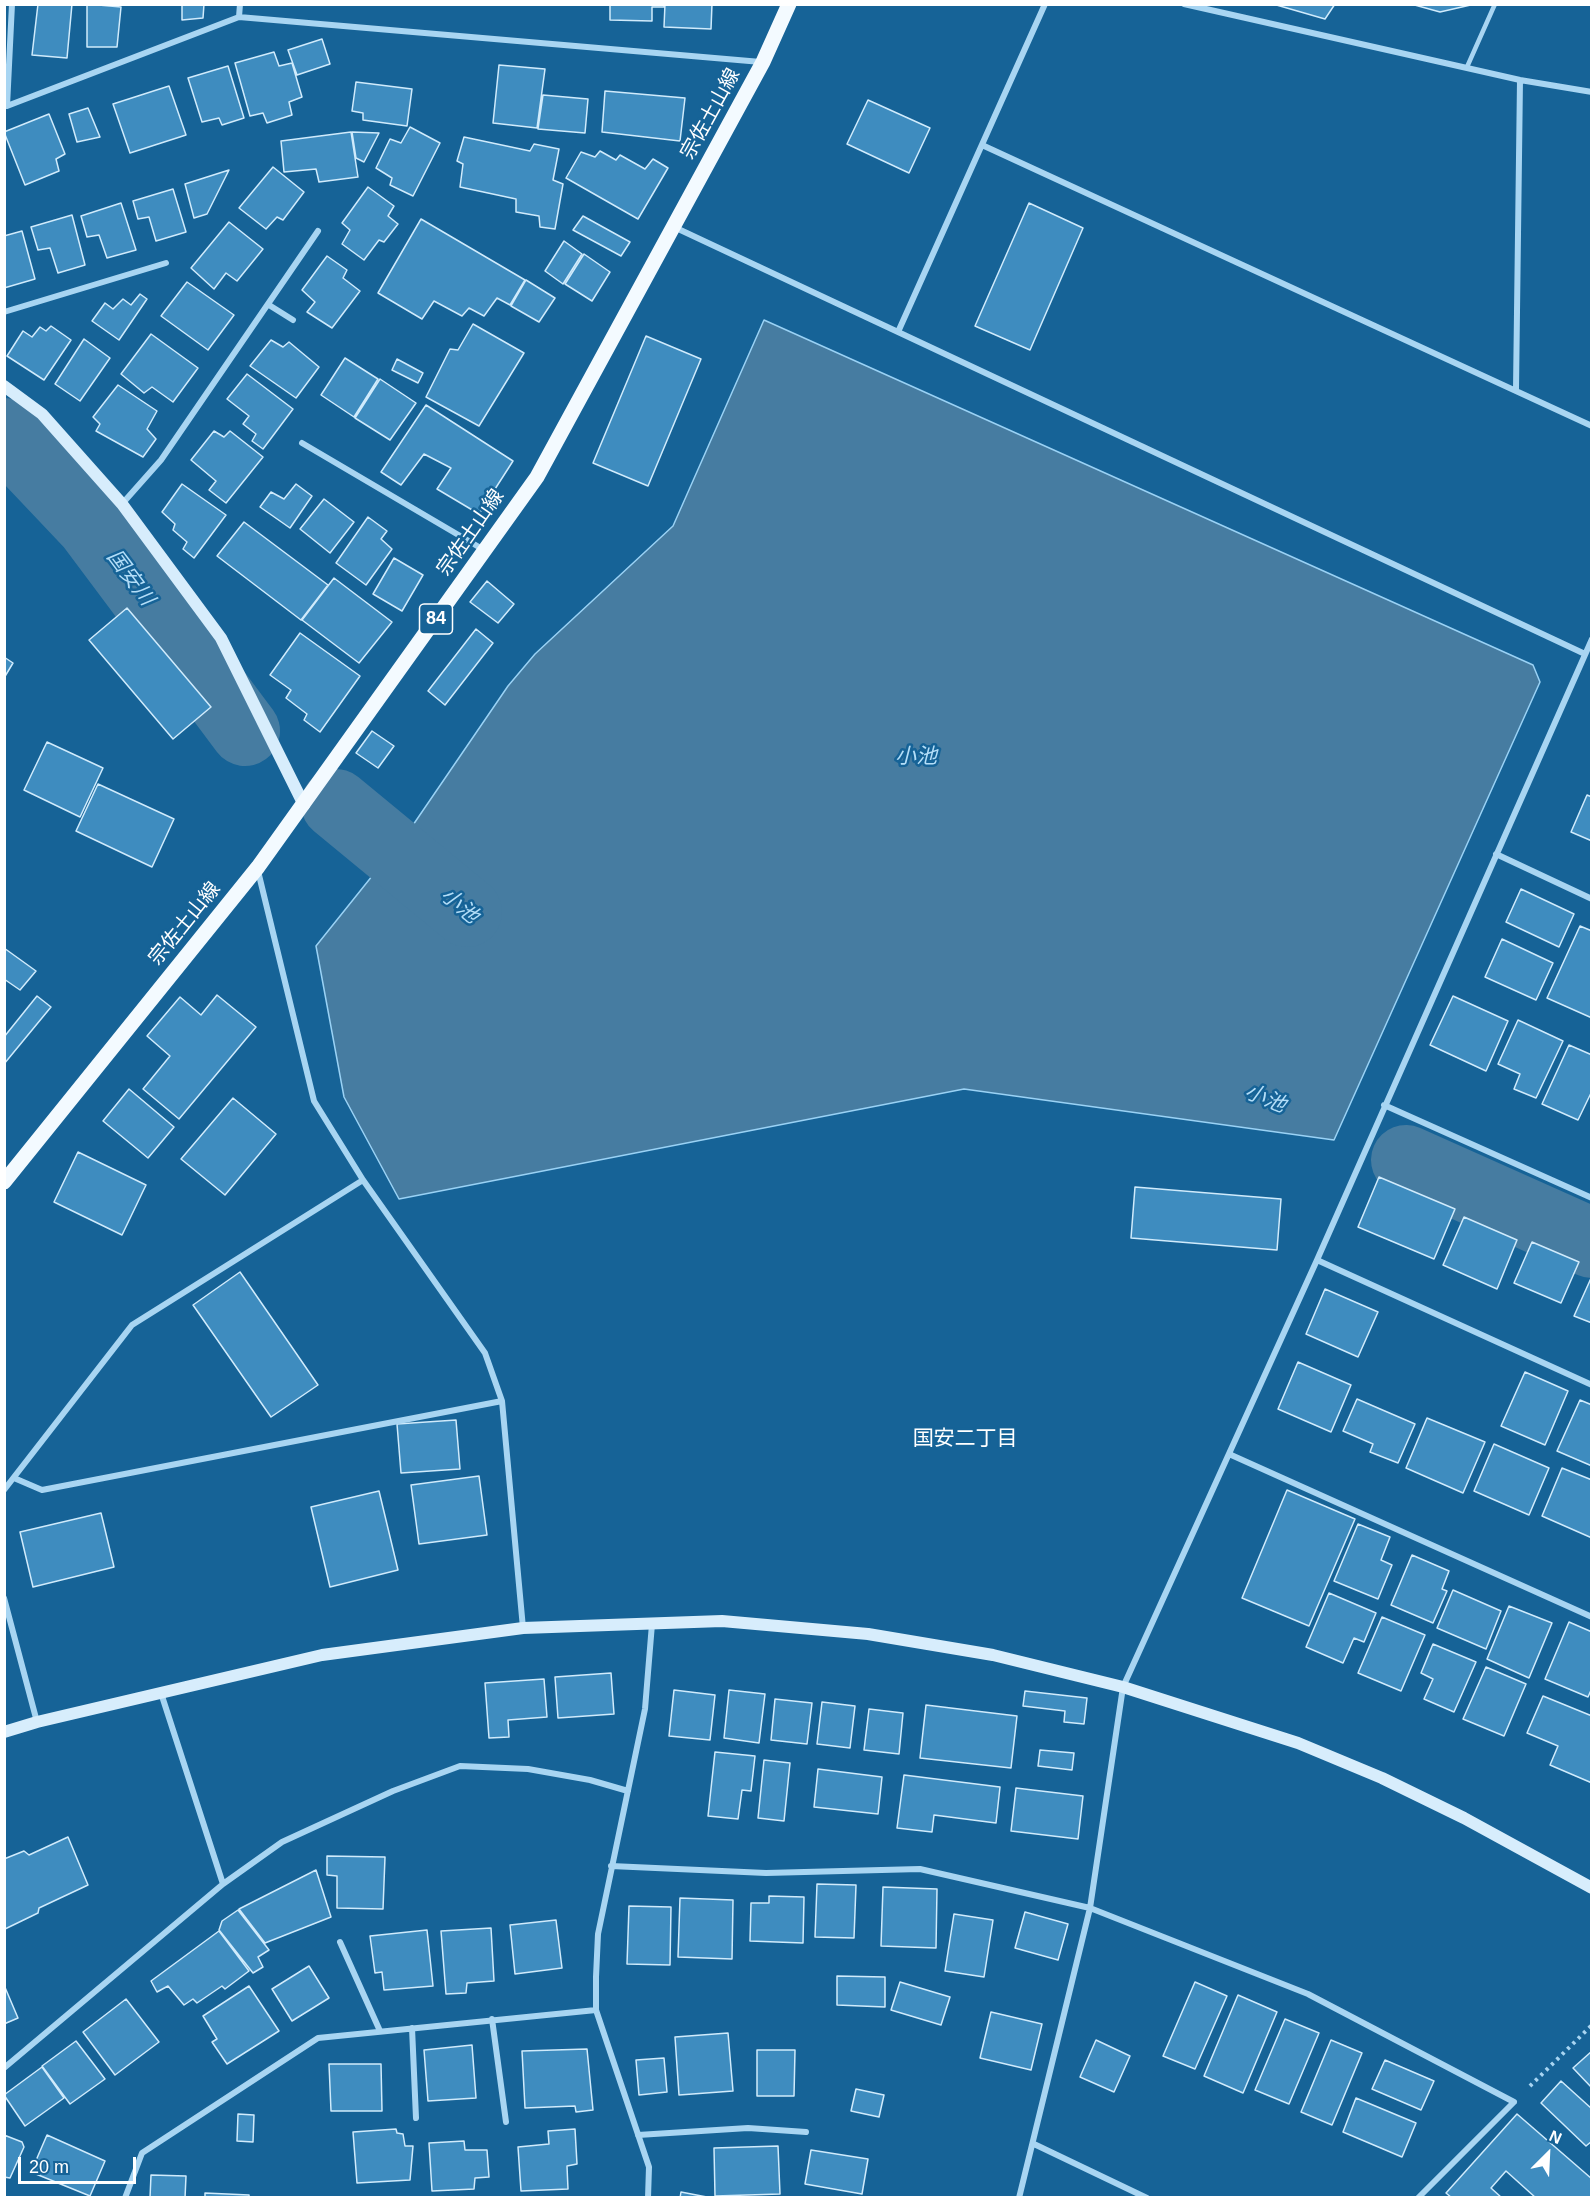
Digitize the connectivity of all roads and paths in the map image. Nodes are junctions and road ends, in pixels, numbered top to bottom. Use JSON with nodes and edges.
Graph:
{"nodes":[{"id":1,"x":12,"y":4,"type":"edge"},
{"id":2,"x":240,"y":4,"type":"edge"},
{"id":3,"x":789,"y":4,"type":"edge"},
{"id":4,"x":1045,"y":4,"type":"edge"},
{"id":5,"x":1184,"y":4,"type":"edge"},
{"id":6,"x":1495,"y":4,"type":"edge"},
{"id":7,"x":239,"y":17,"type":"junction"},
{"id":8,"x":763,"y":62,"type":"junction"},
{"id":9,"x":1467,"y":67,"type":"junction"},
{"id":10,"x":1520,"y":80,"type":"junction"},
{"id":11,"x":1592,"y":92,"type":"edge"},
{"id":12,"x":982,"y":145,"type":"junction"},
{"id":13,"x":673,"y":227,"type":"junction"},
{"id":14,"x":318,"y":231,"type":"dead end"},
{"id":15,"x":166,"y":263,"type":"dead end"},
{"id":16,"x":269,"y":305,"type":"junction"},
{"id":17,"x":4,"y":312,"type":"edge"},
{"id":18,"x":293,"y":320,"type":"dead end"},
{"id":19,"x":898,"y":333,"type":"junction"},
{"id":20,"x":4,"y":386,"type":"edge"},
{"id":21,"x":1516,"y":389,"type":"junction"},
{"id":22,"x":1592,"y":426,"type":"edge"},
{"id":23,"x":302,"y":443,"type":"dead end"},
{"id":24,"x":122,"y":504,"type":"junction"},
{"id":25,"x":485,"y":550,"type":"junction"},
{"id":26,"x":1592,"y":639,"type":"edge"},
{"id":27,"x":1585,"y":654,"type":"junction"},
{"id":28,"x":304,"y":805,"type":"junction"},
{"id":29,"x":1496,"y":854,"type":"junction"},
{"id":30,"x":258,"y":867,"type":"junction"},
{"id":31,"x":1592,"y":899,"type":"edge"},
{"id":32,"x":1384,"y":1105,"type":"junction"},
{"id":33,"x":363,"y":1180,"type":"junction"},
{"id":34,"x":4,"y":1182,"type":"edge"},
{"id":35,"x":1592,"y":1198,"type":"edge"},
{"id":36,"x":1317,"y":1260,"type":"junction"},
{"id":37,"x":1592,"y":1385,"type":"edge"},
{"id":38,"x":502,"y":1401,"type":"junction"},
{"id":39,"x":1229,"y":1454,"type":"junction"},
{"id":40,"x":14,"y":1478,"type":"junction"},
{"id":41,"x":4,"y":1490,"type":"edge"},
{"id":42,"x":4,"y":1598,"type":"edge"},
{"id":43,"x":1592,"y":1617,"type":"edge"},
{"id":44,"x":652,"y":1624,"type":"junction"},
{"id":45,"x":523,"y":1628,"type":"junction"},
{"id":46,"x":1123,"y":1687,"type":"junction"},
{"id":47,"x":161,"y":1693,"type":"junction"},
{"id":48,"x":37,"y":1722,"type":"junction"},
{"id":49,"x":4,"y":1732,"type":"edge"},
{"id":50,"x":628,"y":1791,"type":"junction"},
{"id":51,"x":611,"y":1866,"type":"junction"},
{"id":52,"x":224,"y":1884,"type":"junction"},
{"id":53,"x":1592,"y":1888,"type":"edge"},
{"id":54,"x":1090,"y":1908,"type":"junction"},
{"id":55,"x":340,"y":1941,"type":"dead end"},
{"id":56,"x":596,"y":2010,"type":"junction"},
{"id":57,"x":492,"y":2019,"type":"junction"},
{"id":58,"x":1592,"y":2025,"type":"edge"},
{"id":59,"x":412,"y":2028,"type":"junction"},
{"id":60,"x":380,"y":2031,"type":"junction"},
{"id":61,"x":4,"y":2068,"type":"edge"},
{"id":62,"x":1514,"y":2102,"type":"junction"},
{"id":63,"x":416,"y":2118,"type":"dead end"},
{"id":64,"x":506,"y":2122,"type":"dead end"},
{"id":65,"x":806,"y":2132,"type":"dead end"},
{"id":66,"x":638,"y":2135,"type":"junction"},
{"id":67,"x":1034,"y":2144,"type":"junction"},
{"id":68,"x":125,"y":2198,"type":"edge"},
{"id":69,"x":648,"y":2198,"type":"edge"},
{"id":70,"x":1019,"y":2198,"type":"edge"},
{"id":71,"x":1148,"y":2198,"type":"edge"},
{"id":72,"x":1418,"y":2198,"type":"edge"}],
"edges":[{"from":1,"to":7,"type":"street"},
{"from":2,"to":7,"type":"street"},
{"from":3,"to":8,"type":"main road","name":"宗佐土山線","number":"84"},
{"from":4,"to":12,"type":"street"},
{"from":5,"to":9,"type":"street"},
{"from":6,"to":9,"type":"lane"},
{"from":7,"to":8,"type":"street"},
{"from":8,"to":13,"type":"main road","name":"宗佐土山線","number":"84"},
{"from":9,"to":10,"type":"street"},
{"from":10,"to":11,"type":"street"},
{"from":10,"to":21,"type":"street"},
{"from":12,"to":19,"type":"street"},
{"from":12,"to":21,"type":"street"},
{"from":13,"to":19,"type":"street"},
{"from":13,"to":25,"type":"main road","name":"宗佐土山線","number":"84"},
{"from":14,"to":16,"type":"street"},
{"from":15,"to":17,"type":"street"},
{"from":16,"to":18,"type":"street"},
{"from":16,"to":24,"type":"street"},
{"from":19,"to":27,"type":"street"},
{"from":20,"to":24,"type":"street"},
{"from":21,"to":22,"type":"street"},
{"from":23,"to":25,"type":"street"},
{"from":24,"to":28,"type":"street"},
{"from":25,"to":28,"type":"main road","name":"宗佐土山線","number":"84"},
{"from":26,"to":27,"type":"street"},
{"from":27,"to":29,"type":"street"},
{"from":28,"to":30,"type":"main road","name":"宗佐土山線","number":"84"},
{"from":29,"to":31,"type":"street"},
{"from":29,"to":32,"type":"street"},
{"from":30,"to":33,"type":"street"},
{"from":30,"to":34,"type":"main road","name":"宗佐土山線","number":"84"},
{"from":32,"to":35,"type":"street"},
{"from":32,"to":36,"type":"street"},
{"from":33,"to":38,"type":"street"},
{"from":33,"to":40,"type":"street"},
{"from":36,"to":37,"type":"street"},
{"from":36,"to":39,"type":"street"},
{"from":38,"to":40,"type":"street"},
{"from":38,"to":45,"type":"street"},
{"from":39,"to":43,"type":"street"},
{"from":39,"to":46,"type":"street"},
{"from":40,"to":41,"type":"street"},
{"from":42,"to":48,"type":"street"},
{"from":44,"to":45,"type":"street"},
{"from":44,"to":46,"type":"street"},
{"from":44,"to":50,"type":"street"},
{"from":45,"to":47,"type":"street"},
{"from":46,"to":53,"type":"street"},
{"from":46,"to":54,"type":"street"},
{"from":47,"to":48,"type":"street"},
{"from":47,"to":52,"type":"street"},
{"from":48,"to":49,"type":"street"},
{"from":50,"to":51,"type":"street"},
{"from":50,"to":52,"type":"street"},
{"from":51,"to":54,"type":"street"},
{"from":51,"to":56,"type":"street"},
{"from":52,"to":61,"type":"street"},
{"from":54,"to":62,"type":"street"},
{"from":54,"to":67,"type":"street"},
{"from":55,"to":60,"type":"street"},
{"from":56,"to":57,"type":"street"},
{"from":56,"to":66,"type":"street"},
{"from":57,"to":59,"type":"street"},
{"from":57,"to":64,"type":"street"},
{"from":58,"to":62,"type":"path"},
{"from":59,"to":60,"type":"street"},
{"from":59,"to":63,"type":"street"},
{"from":60,"to":68,"type":"street"},
{"from":62,"to":72,"type":"street"},
{"from":65,"to":66,"type":"street"},
{"from":66,"to":69,"type":"street"},
{"from":67,"to":70,"type":"street"},
{"from":67,"to":71,"type":"street"}]}
